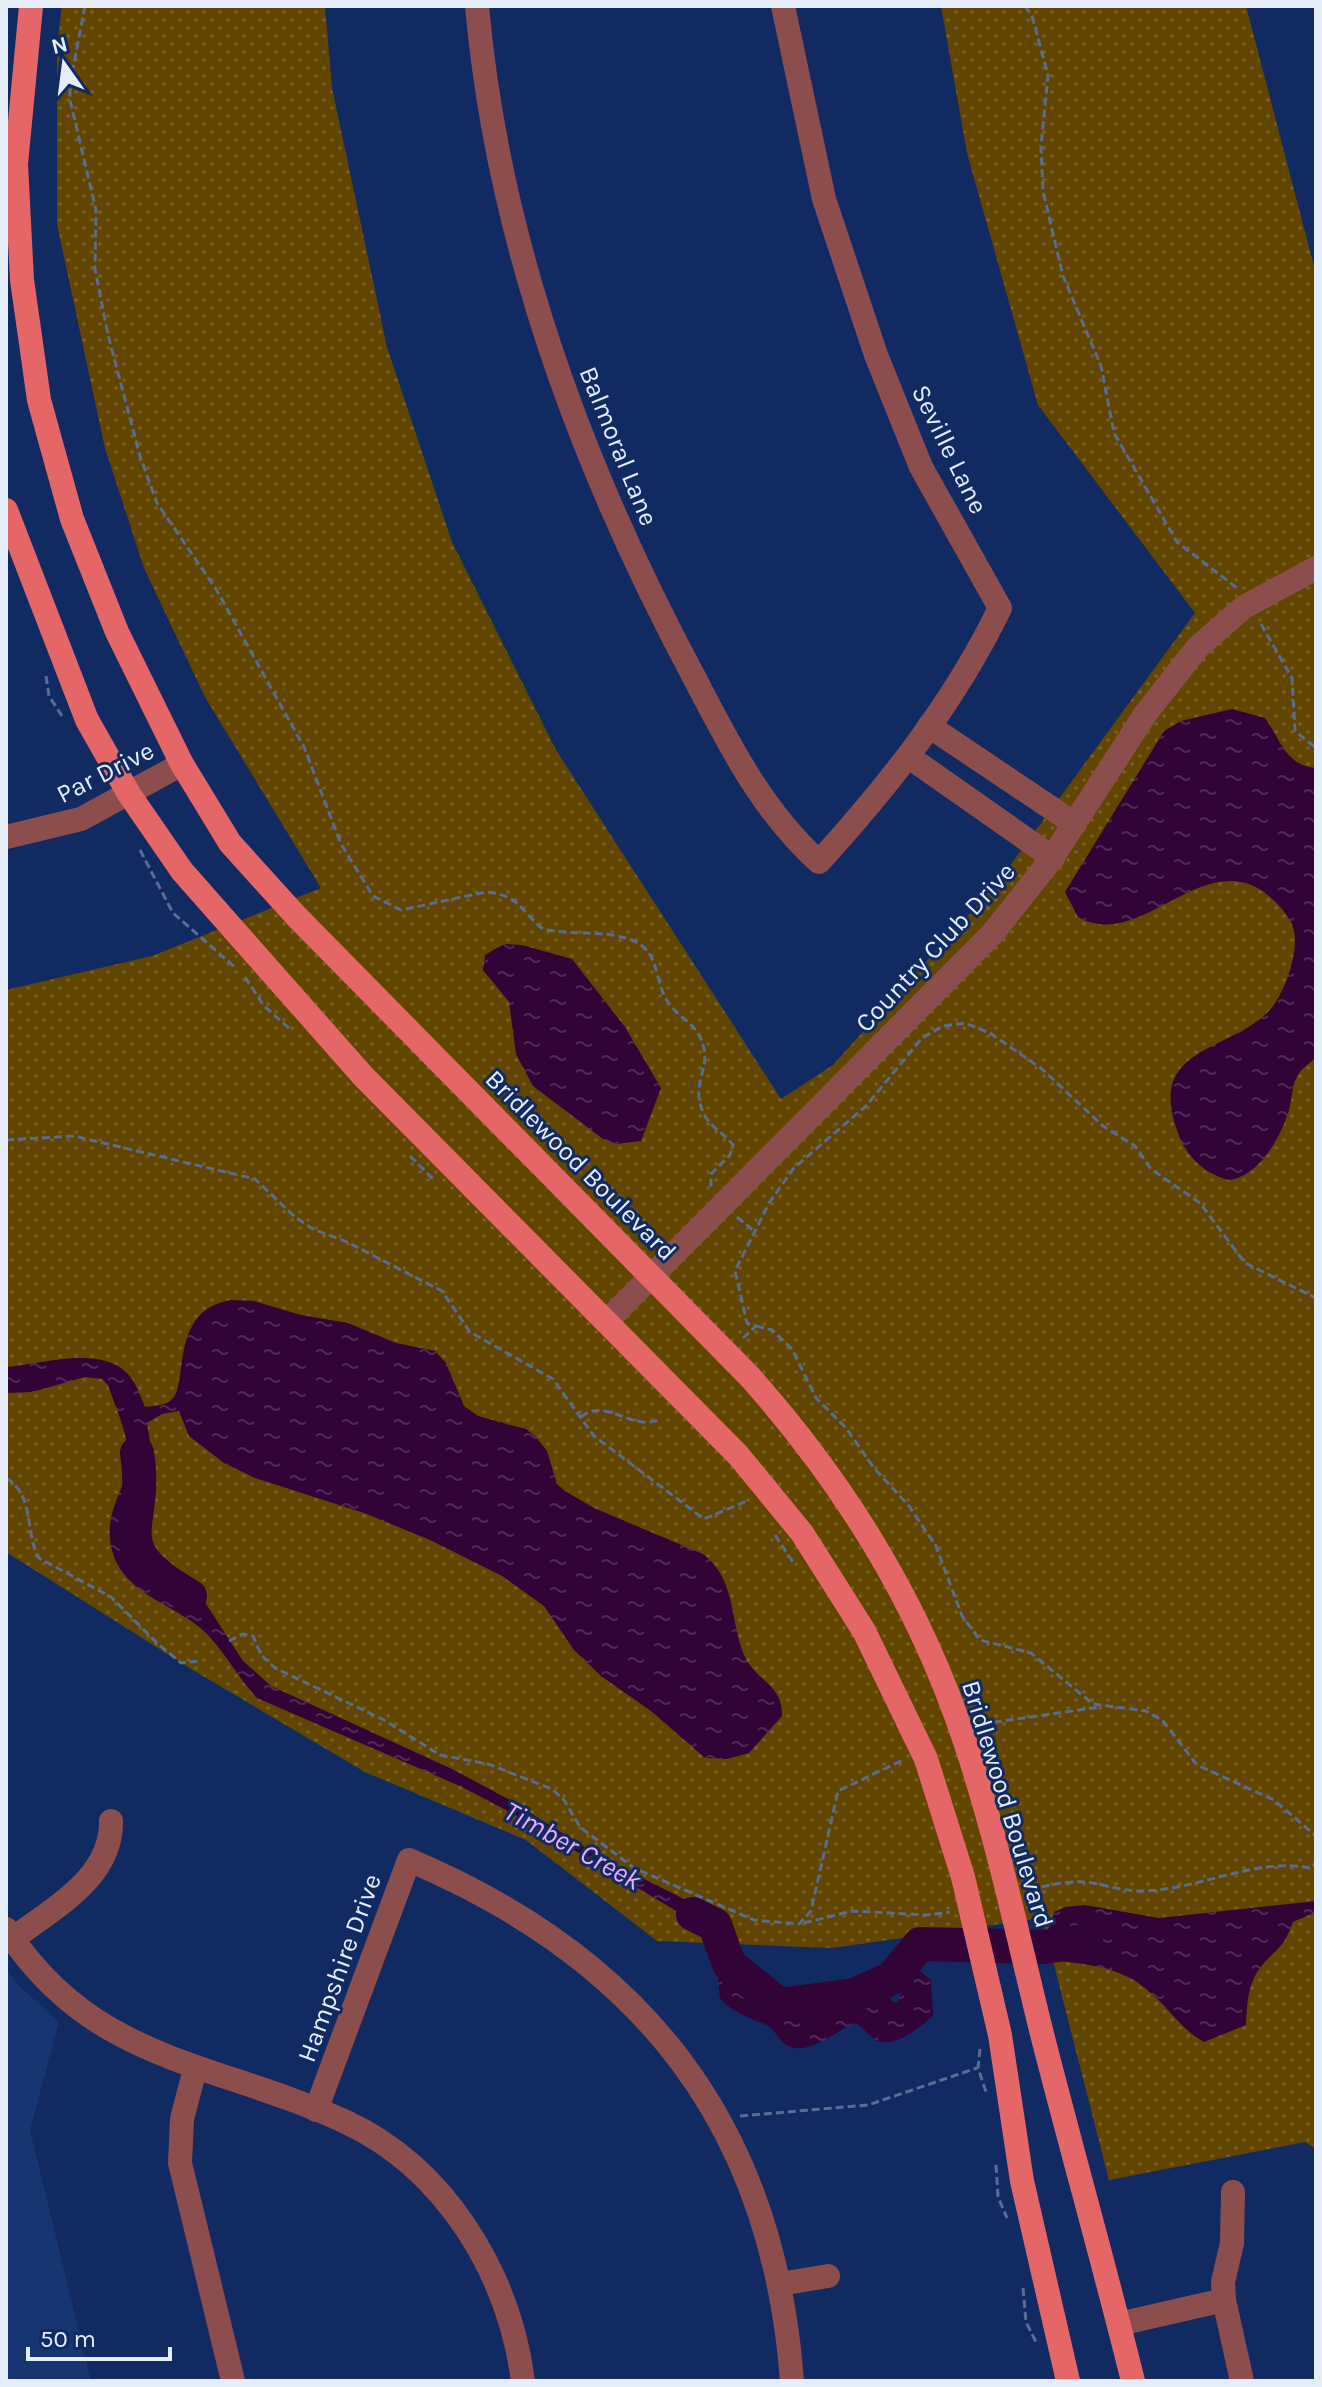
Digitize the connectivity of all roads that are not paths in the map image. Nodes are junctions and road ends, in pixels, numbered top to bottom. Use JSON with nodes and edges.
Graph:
{"nodes":[{"id":1,"x":31,"y":6,"type":"edge"},
{"id":2,"x":477,"y":6,"type":"edge"},
{"id":3,"x":783,"y":6,"type":"edge"},
{"id":4,"x":6,"y":510,"type":"edge"},
{"id":5,"x":1316,"y":568,"type":"edge"},
{"id":6,"x":1290,"y":583,"type":"junction"},
{"id":7,"x":1316,"y":585,"type":"edge"},
{"id":8,"x":929,"y":726,"type":"junction"},
{"id":9,"x":909,"y":757,"type":"junction"},
{"id":10,"x":182,"y":764,"type":"junction"},
{"id":11,"x":129,"y":794,"type":"junction"},
{"id":12,"x":1075,"y":824,"type":"junction"},
{"id":13,"x":6,"y":837,"type":"edge"},
{"id":14,"x":1053,"y":858,"type":"junction"},
{"id":15,"x":819,"y":862,"type":"joint"},
{"id":16,"x":652,"y":1275,"type":"junction"},
{"id":17,"x":607,"y":1321,"type":"junction"},
{"id":18,"x":111,"y":1821,"type":"dead end"},
{"id":19,"x":9,"y":1934,"type":"edge"},
{"id":20,"x":195,"y":2069,"type":"junction"},
{"id":21,"x":316,"y":2110,"type":"junction"},
{"id":22,"x":1233,"y":2192,"type":"dead end"},
{"id":23,"x":828,"y":2276,"type":"dead end"},
{"id":24,"x":780,"y":2284,"type":"junction"},
{"id":25,"x":1224,"y":2300,"type":"junction"},
{"id":26,"x":1119,"y":2324,"type":"junction"},
{"id":27,"x":233,"y":2381,"type":"edge"},
{"id":28,"x":523,"y":2381,"type":"edge"},
{"id":29,"x":792,"y":2381,"type":"edge"},
{"id":30,"x":1068,"y":2381,"type":"edge"},
{"id":31,"x":1133,"y":2381,"type":"edge"},
{"id":32,"x":1242,"y":2381,"type":"edge"}],
"edges":[{"from":1,"to":10,"type":"main road","name":"Bridlewood Boulevard"},
{"from":2,"to":15,"type":"street","name":"Balmoral Lane"},
{"from":3,"to":8,"type":"street","name":"Seville Lane"},
{"from":4,"to":11,"type":"main road"},
{"from":5,"to":6,"type":"street","name":"Country Club Drive"},
{"from":6,"to":7,"type":"street"},
{"from":6,"to":12,"type":"street","name":"Country Club Drive"},
{"from":8,"to":9,"type":"street","name":"Seville Lane"},
{"from":8,"to":12,"type":"street"},
{"from":9,"to":14,"type":"street"},
{"from":9,"to":15,"type":"street","name":"Seville Lane"},
{"from":10,"to":11,"type":"street","name":"Par Drive"},
{"from":10,"to":16,"type":"main road","name":"Bridlewood Boulevard"},
{"from":11,"to":13,"type":"street","name":"Par Drive"},
{"from":11,"to":17,"type":"main road"},
{"from":12,"to":14,"type":"street","name":"Country Club Drive"},
{"from":14,"to":16,"type":"street","name":"Country Club Drive"},
{"from":16,"to":17,"type":"street","name":"Country Club Drive"},
{"from":16,"to":26,"type":"main road","name":"Bridlewood Boulevard"},
{"from":17,"to":30,"type":"main road"},
{"from":18,"to":19,"type":"street"},
{"from":19,"to":20,"type":"street"},
{"from":20,"to":21,"type":"street"},
{"from":20,"to":27,"type":"street"},
{"from":21,"to":24,"type":"street","name":"Hampshire Drive"},
{"from":21,"to":28,"type":"street"},
{"from":22,"to":25,"type":"street"},
{"from":23,"to":24,"type":"street"},
{"from":24,"to":29,"type":"street","name":"Hampshire Drive"},
{"from":25,"to":26,"type":"street"},
{"from":25,"to":32,"type":"street"},
{"from":26,"to":31,"type":"main road","name":"Bridlewood Boulevard"}]}
